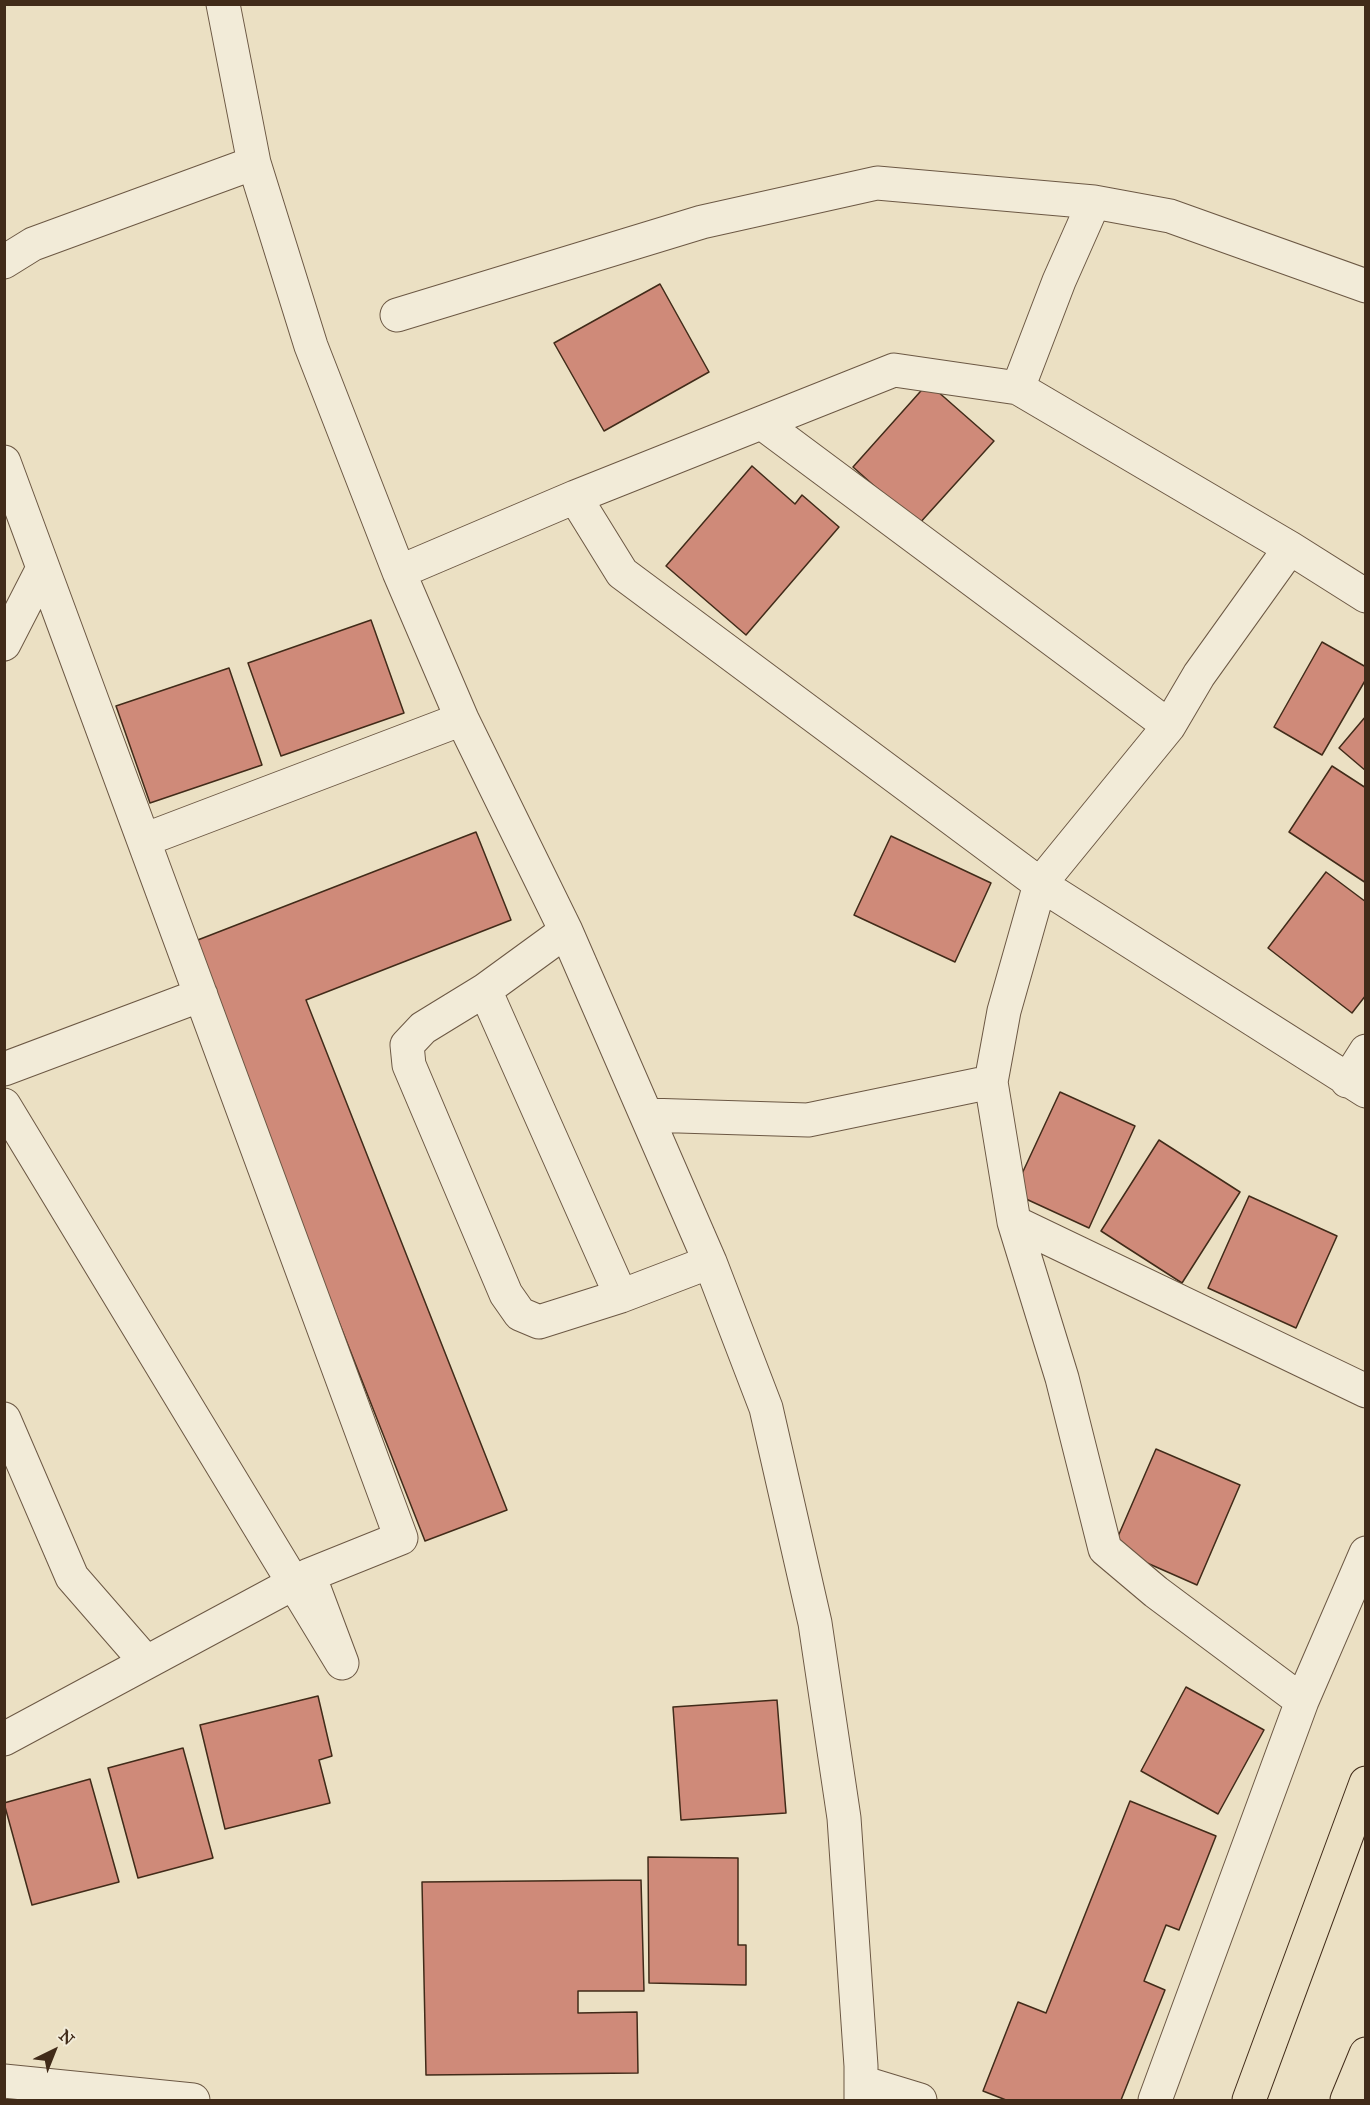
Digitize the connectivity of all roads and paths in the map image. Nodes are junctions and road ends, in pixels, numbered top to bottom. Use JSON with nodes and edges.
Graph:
{"nodes":[{"id":1,"x":223,"y":4,"type":"edge"},
{"id":2,"x":254,"y":162,"type":"junction"},
{"id":3,"x":1094,"y":202,"type":"junction"},
{"id":4,"x":4,"y":262,"type":"edge"},
{"id":5,"x":1365,"y":286,"type":"edge"},
{"id":6,"x":397,"y":315,"type":"dead end"},
{"id":7,"x":1018,"y":388,"type":"junction"},
{"id":8,"x":762,"y":423,"type":"junction"},
{"id":9,"x":4,"y":462,"type":"edge"},
{"id":10,"x":575,"y":497,"type":"junction"},
{"id":11,"x":1290,"y":548,"type":"junction"},
{"id":12,"x":44,"y":568,"type":"junction"},
{"id":13,"x":399,"y":572,"type":"junction"},
{"id":14,"x":1365,"y":596,"type":"edge"},
{"id":15,"x":4,"y":644,"type":"edge"},
{"id":16,"x":462,"y":719,"type":"junction"},
{"id":17,"x":1169,"y":726,"type":"junction"},
{"id":18,"x":144,"y":840,"type":"junction"},
{"id":19,"x":1040,"y":884,"type":"junction"},
{"id":20,"x":566,"y":932,"type":"junction"},
{"id":21,"x":485,"y":990,"type":"junction"},
{"id":22,"x":201,"y":995,"type":"junction"},
{"id":23,"x":1365,"y":1051,"type":"edge"},
{"id":24,"x":4,"y":1069,"type":"edge"},
{"id":25,"x":991,"y":1082,"type":"junction"},
{"id":26,"x":1356,"y":1086,"type":"edge"},
{"id":27,"x":4,"y":1105,"type":"edge"},
{"id":28,"x":647,"y":1115,"type":"junction"},
{"id":29,"x":1014,"y":1222,"type":"junction"},
{"id":30,"x":710,"y":1262,"type":"junction"},
{"id":31,"x":621,"y":1296,"type":"junction"},
{"id":32,"x":1365,"y":1391,"type":"edge"},
{"id":33,"x":5,"y":1423,"type":"edge"},
{"id":34,"x":1365,"y":1554,"type":"edge"},
{"id":35,"x":309,"y":1575,"type":"junction"},
{"id":36,"x":146,"y":1662,"type":"junction"},
{"id":37,"x":1302,"y":1701,"type":"junction"},
{"id":38,"x":4,"y":1739,"type":"edge"},
{"id":39,"x":1365,"y":1783,"type":"edge"},
{"id":40,"x":1365,"y":2054,"type":"edge"},
{"id":41,"x":4,"y":2081,"type":"edge"},
{"id":42,"x":861,"y":2091,"type":"edge"},
{"id":43,"x":193,"y":2100,"type":"edge"},
{"id":44,"x":920,"y":2100,"type":"edge"},
{"id":45,"x":1155,"y":2100,"type":"edge"},
{"id":46,"x":1249,"y":2100,"type":"edge"},
{"id":47,"x":1347,"y":2100,"type":"edge"}],
"edges":[{"from":1,"to":2,"type":"street"},
{"from":2,"to":4,"type":"street"},
{"from":2,"to":13,"type":"street"},
{"from":3,"to":5,"type":"street"},
{"from":3,"to":6,"type":"street"},
{"from":3,"to":7,"type":"street"},
{"from":7,"to":8,"type":"street"},
{"from":7,"to":11,"type":"street"},
{"from":8,"to":10,"type":"street"},
{"from":8,"to":17,"type":"street"},
{"from":9,"to":12,"type":"street"},
{"from":10,"to":13,"type":"street"},
{"from":10,"to":19,"type":"street"},
{"from":11,"to":14,"type":"street"},
{"from":11,"to":17,"type":"street"},
{"from":12,"to":15,"type":"street"},
{"from":12,"to":18,"type":"street"},
{"from":13,"to":16,"type":"street"},
{"from":16,"to":18,"type":"street"},
{"from":16,"to":20,"type":"street"},
{"from":17,"to":19,"type":"street"},
{"from":18,"to":22,"type":"street"},
{"from":19,"to":25,"type":"street"},
{"from":19,"to":26,"type":"street"},
{"from":20,"to":21,"type":"street"},
{"from":20,"to":28,"type":"street"},
{"from":21,"to":31,"type":"street"},
{"from":21,"to":31,"type":"street"},
{"from":22,"to":24,"type":"street"},
{"from":22,"to":35,"type":"street"},
{"from":23,"to":26,"type":"street"},
{"from":25,"to":28,"type":"street"},
{"from":25,"to":29,"type":"street"},
{"from":27,"to":35,"type":"street"},
{"from":28,"to":30,"type":"street"},
{"from":29,"to":32,"type":"street"},
{"from":29,"to":37,"type":"street"},
{"from":30,"to":31,"type":"street"},
{"from":30,"to":42,"type":"street"},
{"from":33,"to":36,"type":"street"},
{"from":34,"to":37,"type":"street"},
{"from":35,"to":36,"type":"street"},
{"from":36,"to":38,"type":"street"},
{"from":37,"to":45,"type":"street"},
{"from":39,"to":46,"type":"main road"},
{"from":40,"to":47,"type":"main road"},
{"from":41,"to":43,"type":"street"},
{"from":42,"to":44,"type":"street"}]}
